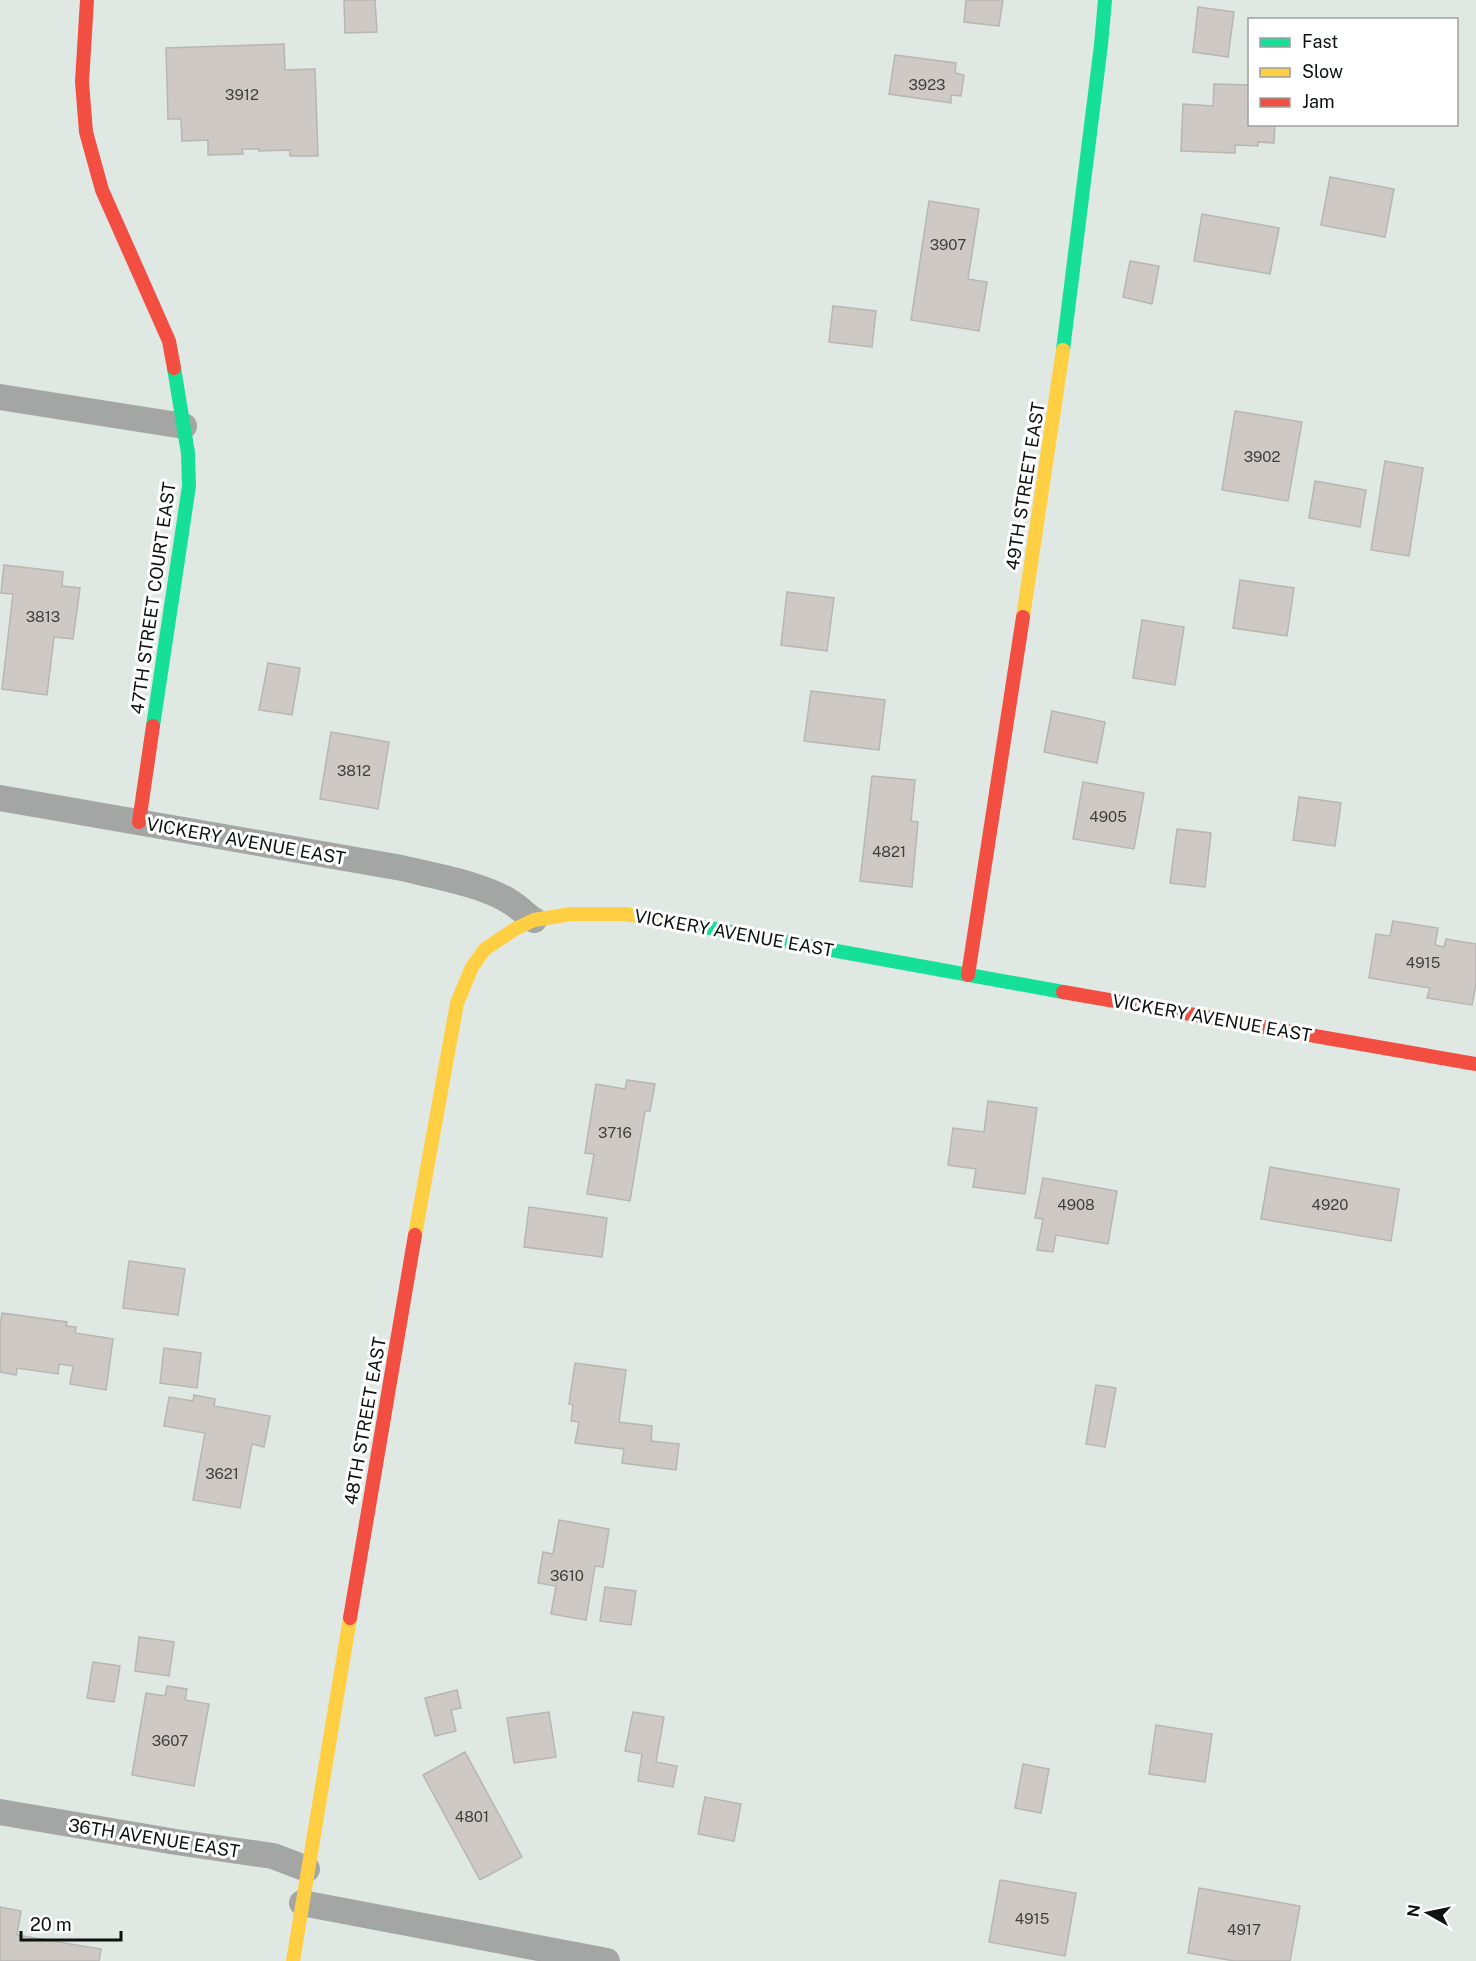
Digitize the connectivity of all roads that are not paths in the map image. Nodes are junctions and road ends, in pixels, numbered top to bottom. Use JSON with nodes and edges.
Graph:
{"nodes":[{"id":1,"x":87,"y":0,"type":"edge"},
{"id":2,"x":1105,"y":0,"type":"edge"},
{"id":3,"x":0,"y":397,"type":"edge"},
{"id":4,"x":184,"y":426,"type":"junction"},
{"id":5,"x":0,"y":798,"type":"edge"},
{"id":6,"x":139,"y":822,"type":"junction"},
{"id":7,"x":534,"y":920,"type":"junction"},
{"id":8,"x":968,"y":975,"type":"junction"},
{"id":9,"x":1476,"y":1064,"type":"edge"},
{"id":10,"x":0,"y":1812,"type":"edge"},
{"id":11,"x":307,"y":1869,"type":"junction"},
{"id":12,"x":302,"y":1903,"type":"junction"},
{"id":13,"x":293,"y":1961,"type":"edge"},
{"id":14,"x":607,"y":1961,"type":"edge"}],
"edges":[{"from":1,"to":4,"type":"street","name":"47TH STREET COURT EAST"},
{"from":2,"to":8,"type":"street","name":"49TH STREET EAST"},
{"from":3,"to":4,"type":"street"},
{"from":4,"to":6,"type":"street","name":"47TH STREET COURT EAST"},
{"from":5,"to":6,"type":"street","name":"VICKERY AVENUE EAST"},
{"from":6,"to":7,"type":"street","name":"VICKERY AVENUE EAST"},
{"from":7,"to":8,"type":"street","name":"VICKERY AVENUE EAST"},
{"from":7,"to":11,"type":"street","name":"48TH STREET EAST"},
{"from":8,"to":9,"type":"street","name":"VICKERY AVENUE EAST"},
{"from":10,"to":11,"type":"street","name":"36TH AVENUE EAST"},
{"from":11,"to":12,"type":"street","name":"48TH STREET EAST"},
{"from":12,"to":13,"type":"street","name":"48TH STREET EAST"},
{"from":12,"to":14,"type":"street"}]}
